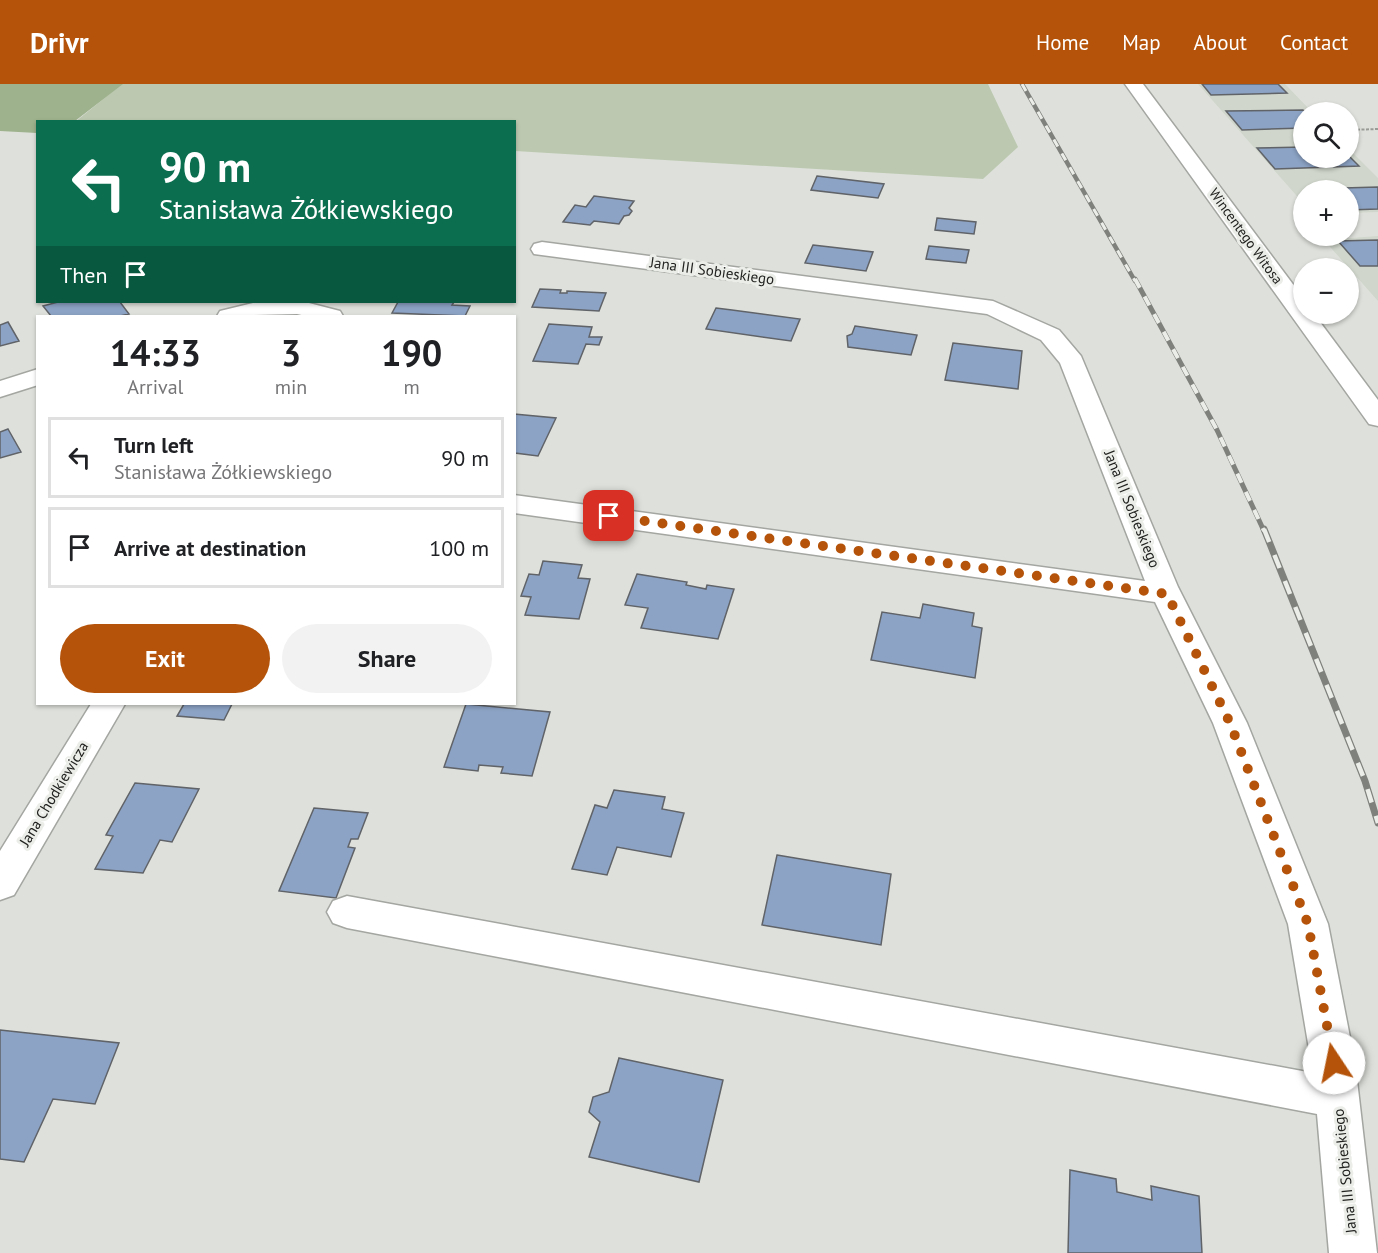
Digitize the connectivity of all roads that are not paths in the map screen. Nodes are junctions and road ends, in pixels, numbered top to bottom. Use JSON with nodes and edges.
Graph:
{"nodes":[{"id":1,"x":1134,"y":84,"type":"edge"},
{"id":2,"x":542,"y":249,"type":"dead end"},
{"id":3,"x":233,"y":315,"type":"edge"},
{"id":4,"x":327,"y":315,"type":"edge"},
{"id":5,"x":36,"y":378,"type":"edge"},
{"id":6,"x":0,"y":389,"type":"edge"},
{"id":7,"x":1378,"y":418,"type":"edge"},
{"id":8,"x":516,"y":504,"type":"edge"},
{"id":9,"x":1167,"y":594,"type":"junction"},
{"id":10,"x":107,"y":705,"type":"edge"},
{"id":11,"x":0,"y":884,"type":"edge"},
{"id":12,"x":347,"y":912,"type":"dead end"},
{"id":13,"x":1338,"y":1098,"type":"junction"},
{"id":14,"x":1353,"y":1253,"type":"edge"}],
"edges":[{"from":1,"to":7,"type":"street","name":"Wincentego Witosa"},
{"from":2,"to":9,"type":"street","name":"Jana III Sobieskiego"},
{"from":3,"to":4,"type":"street"},
{"from":5,"to":6,"type":"street"},
{"from":8,"to":9,"type":"street"},
{"from":9,"to":13,"type":"street","name":"Jana III Sobieskiego"},
{"from":10,"to":11,"type":"street","name":"Jana Chodkiewicza"},
{"from":12,"to":13,"type":"street"},
{"from":13,"to":14,"type":"street","name":"Jana III Sobieskiego"}]}
